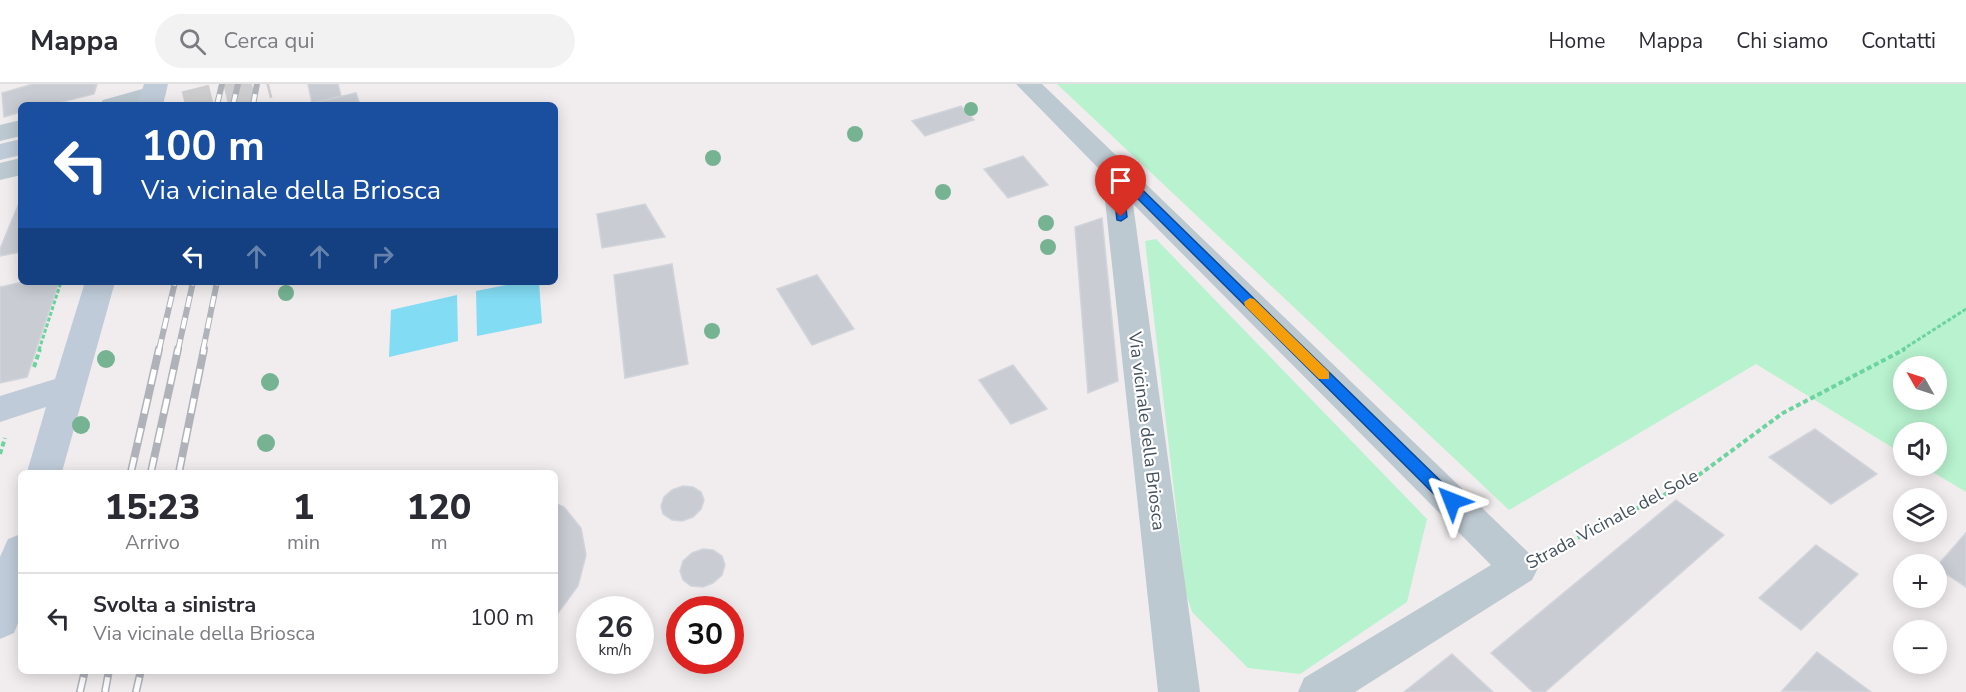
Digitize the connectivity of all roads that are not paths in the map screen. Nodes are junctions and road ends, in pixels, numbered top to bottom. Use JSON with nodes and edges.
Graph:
{"nodes":[{"id":1,"x":1028,"y":84,"type":"edge"},
{"id":2,"x":153,"y":94,"type":"edge"},
{"id":3,"x":123,"y":102,"type":"edge"},
{"id":4,"x":18,"y":129,"type":"edge"},
{"id":5,"x":0,"y":133,"type":"edge"},
{"id":6,"x":18,"y":148,"type":"edge"},
{"id":7,"x":0,"y":152,"type":"edge"},
{"id":8,"x":18,"y":167,"type":"edge"},
{"id":9,"x":1115,"y":170,"type":"junction"},
{"id":10,"x":0,"y":172,"type":"edge"},
{"id":11,"x":99,"y":285,"type":"edge"},
{"id":12,"x":69,"y":387,"type":"junction"},
{"id":13,"x":0,"y":409,"type":"edge"},
{"id":14,"x":45,"y":470,"type":"edge"},
{"id":15,"x":18,"y":560,"type":"edge"},
{"id":16,"x":0,"y":621,"type":"edge"},
{"id":17,"x":1179,"y":692,"type":"edge"},
{"id":18,"x":1319,"y":692,"type":"edge"}],
"edges":[{"from":1,"to":9,"type":"street"},
{"from":2,"to":3,"type":"street"},
{"from":4,"to":5,"type":"street"},
{"from":6,"to":7,"type":"main road"},
{"from":8,"to":10,"type":"street"},
{"from":9,"to":17,"type":"street","name":"Via vicinale della Briosca"},
{"from":9,"to":18,"type":"street","name":"Strada Vicinale del Sole"},
{"from":11,"to":12,"type":"main road"},
{"from":12,"to":13,"type":"main road"},
{"from":12,"to":14,"type":"main road"},
{"from":15,"to":16,"type":"main road"}]}
